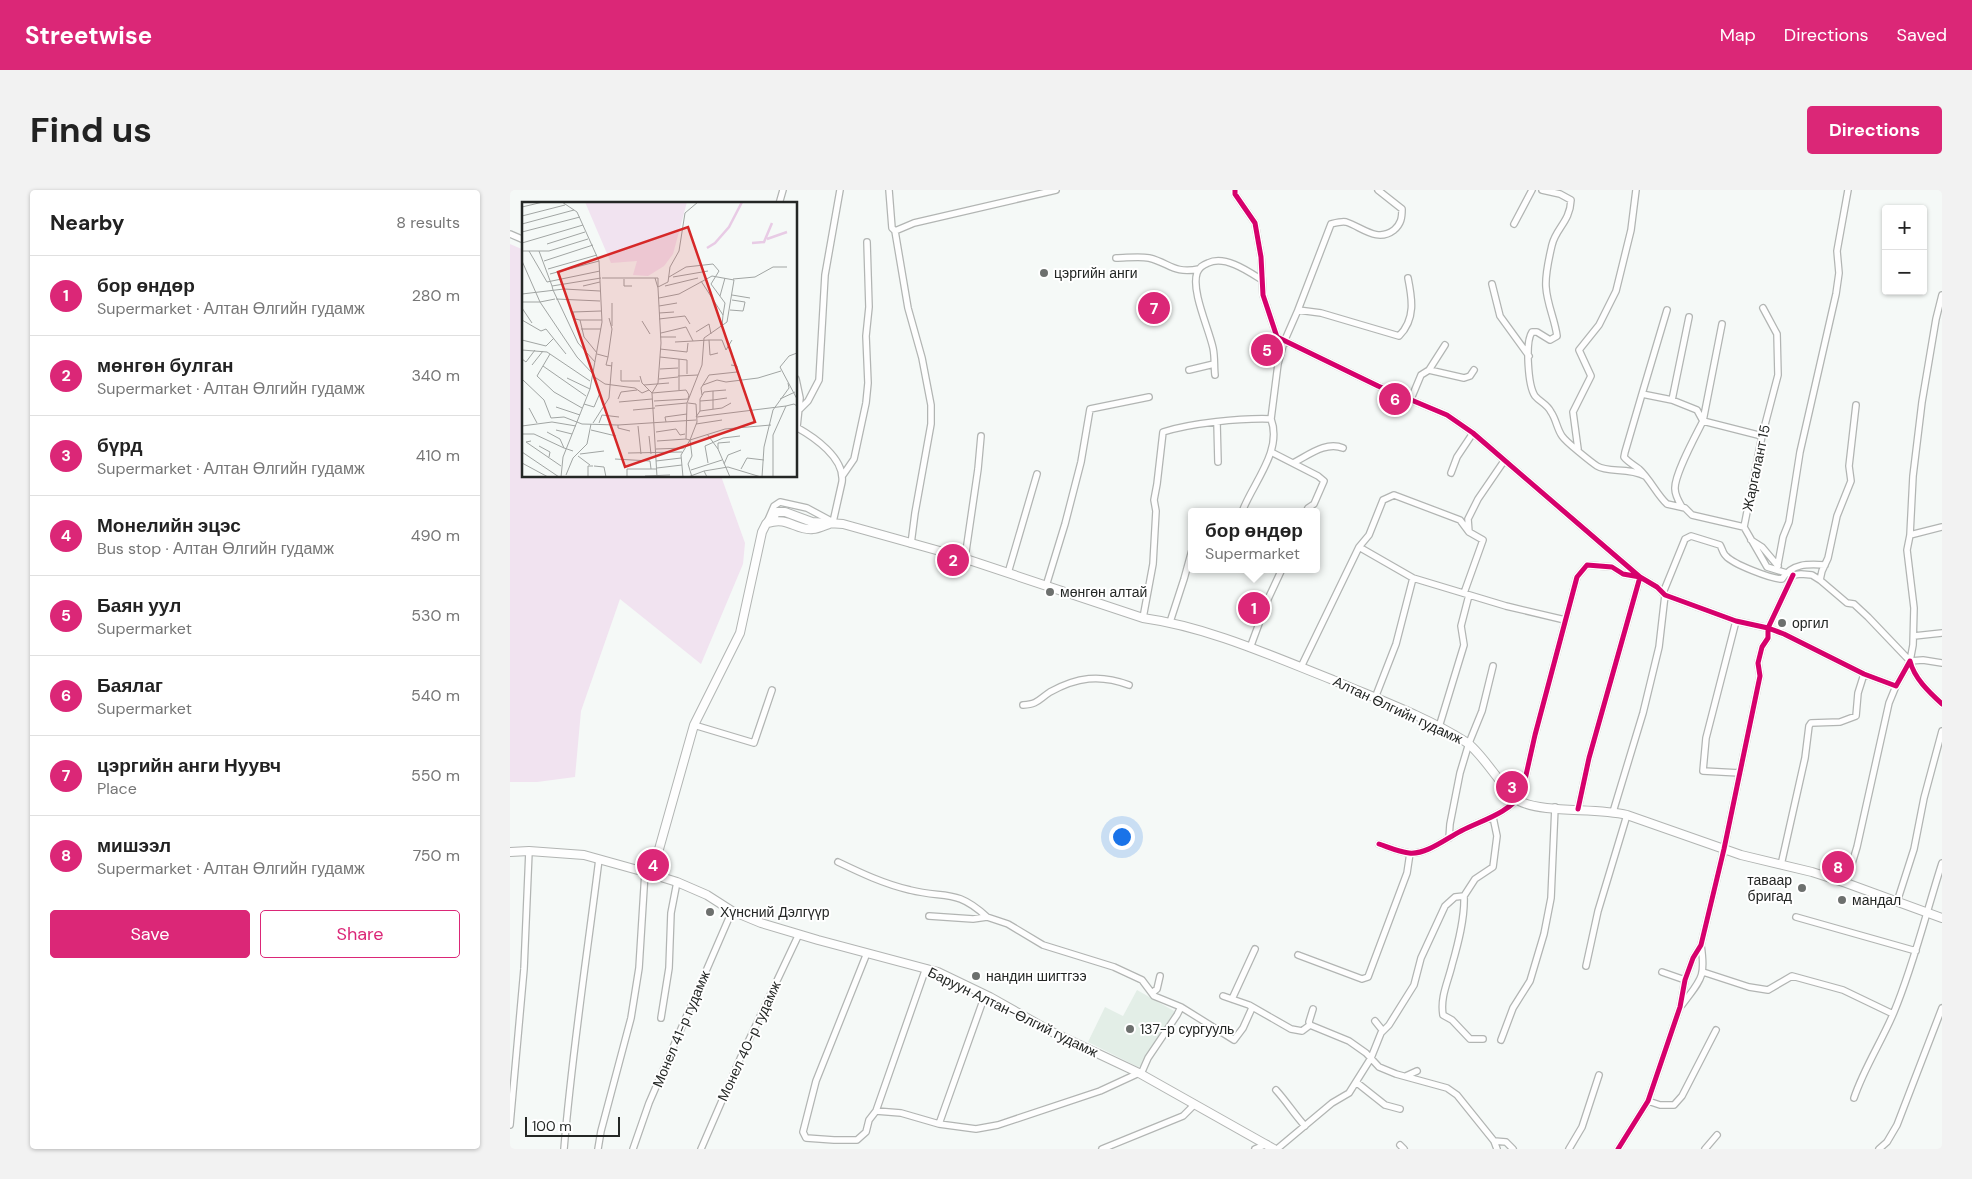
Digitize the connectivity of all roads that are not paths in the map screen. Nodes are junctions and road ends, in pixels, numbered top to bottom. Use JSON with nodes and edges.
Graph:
{"nodes":[{"id":1,"x":840,"y":190,"type":"edge"},
{"id":2,"x":889,"y":190,"type":"edge"},
{"id":3,"x":1056,"y":190,"type":"edge"},
{"id":4,"x":1227,"y":190,"type":"edge"},
{"id":5,"x":1378,"y":190,"type":"edge"},
{"id":6,"x":1532,"y":190,"type":"edge"},
{"id":7,"x":1542,"y":190,"type":"edge"},
{"id":8,"x":1636,"y":190,"type":"edge"},
{"id":9,"x":1848,"y":190,"type":"edge"},
{"id":10,"x":1235,"y":192,"type":"edge"},
{"id":11,"x":1514,"y":224,"type":"dead end"},
{"id":12,"x":895,"y":230,"type":"junction"},
{"id":13,"x":510,"y":234,"type":"edge"},
{"id":14,"x":522,"y":239,"type":"edge"},
{"id":15,"x":867,"y":242,"type":"dead end"},
{"id":16,"x":1116,"y":258,"type":"dead end"},
{"id":17,"x":1199,"y":269,"type":"junction"},
{"id":18,"x":1408,"y":278,"type":"dead end"},
{"id":19,"x":1262,"y":280,"type":"junction"},
{"id":20,"x":1492,"y":284,"type":"dead end"},
{"id":21,"x":1942,"y":295,"type":"edge"},
{"id":22,"x":1763,"y":308,"type":"dead end"},
{"id":23,"x":1298,"y":310,"type":"junction"},
{"id":24,"x":1667,"y":310,"type":"dead end"},
{"id":25,"x":1689,"y":317,"type":"dead end"},
{"id":26,"x":1722,"y":324,"type":"dead end"},
{"id":27,"x":1284,"y":342,"type":"junction"},
{"id":28,"x":1445,"y":345,"type":"dead end"},
{"id":29,"x":1529,"y":356,"type":"junction"},
{"id":30,"x":1214,"y":364,"type":"junction"},
{"id":31,"x":1189,"y":370,"type":"dead end"},
{"id":32,"x":1428,"y":370,"type":"junction"},
{"id":33,"x":1474,"y":370,"type":"dead end"},
{"id":34,"x":1215,"y":375,"type":"dead end"},
{"id":35,"x":798,"y":388,"type":"edge"},
{"id":36,"x":1642,"y":394,"type":"junction"},
{"id":37,"x":1149,"y":397,"type":"dead end"},
{"id":38,"x":1411,"y":399,"type":"junction"},
{"id":39,"x":1672,"y":400,"type":"junction"},
{"id":40,"x":1856,"y":404,"type":"dead end"},
{"id":41,"x":798,"y":411,"type":"joint"},
{"id":42,"x":1271,"y":419,"type":"junction"},
{"id":43,"x":1703,"y":421,"type":"junction"},
{"id":44,"x":1218,"y":423,"type":"junction"},
{"id":45,"x":798,"y":428,"type":"edge"},
{"id":46,"x":1473,"y":433,"type":"junction"},
{"id":47,"x":981,"y":436,"type":"dead end"},
{"id":48,"x":1762,"y":436,"type":"junction"},
{"id":49,"x":1343,"y":448,"type":"dead end"},
{"id":50,"x":1578,"y":449,"type":"junction"},
{"id":51,"x":1271,"y":452,"type":"junction"},
{"id":52,"x":1504,"y":461,"type":"junction"},
{"id":53,"x":1218,"y":462,"type":"dead end"},
{"id":54,"x":1293,"y":463,"type":"junction"},
{"id":55,"x":1451,"y":473,"type":"dead end"},
{"id":56,"x":1037,"y":474,"type":"dead end"},
{"id":57,"x":843,"y":475,"type":"junction"},
{"id":58,"x":1645,"y":476,"type":"junction"},
{"id":59,"x":1682,"y":507,"type":"junction"},
{"id":60,"x":1244,"y":508,"type":"edge"},
{"id":61,"x":1308,"y":508,"type":"edge"},
{"id":62,"x":833,"y":522,"type":"junction"},
{"id":63,"x":766,"y":524,"type":"junction"},
{"id":64,"x":1744,"y":527,"type":"junction"},
{"id":65,"x":1942,"y":527,"type":"edge"},
{"id":66,"x":1469,"y":532,"type":"junction"},
{"id":67,"x":1910,"y":535,"type":"junction"},
{"id":68,"x":1751,"y":540,"type":"junction"},
{"id":69,"x":911,"y":544,"type":"junction"},
{"id":70,"x":1359,"y":548,"type":"junction"},
{"id":71,"x":965,"y":558,"type":"junction"},
{"id":72,"x":1188,"y":564,"type":"edge"},
{"id":73,"x":1778,"y":564,"type":"junction"},
{"id":74,"x":1825,"y":564,"type":"junction"},
{"id":75,"x":1783,"y":572,"type":"junction"},
{"id":76,"x":1008,"y":573,"type":"junction"},
{"id":77,"x":1280,"y":573,"type":"edge"},
{"id":78,"x":1793,"y":575,"type":"junction"},
{"id":79,"x":1640,"y":577,"type":"junction"},
{"id":80,"x":1413,"y":578,"type":"junction"},
{"id":81,"x":1820,"y":580,"type":"junction"},
{"id":82,"x":1046,"y":586,"type":"junction"},
{"id":83,"x":1466,"y":594,"type":"junction"},
{"id":84,"x":1664,"y":594,"type":"junction"},
{"id":85,"x":1143,"y":618,"type":"junction"},
{"id":86,"x":1565,"y":620,"type":"junction"},
{"id":87,"x":1736,"y":621,"type":"junction"},
{"id":88,"x":1170,"y":622,"type":"junction"},
{"id":89,"x":1768,"y":628,"type":"junction"},
{"id":90,"x":1942,"y":633,"type":"edge"},
{"id":91,"x":1914,"y":636,"type":"junction"},
{"id":92,"x":1250,"y":648,"type":"junction"},
{"id":93,"x":1910,"y":661,"type":"junction"},
{"id":94,"x":1942,"y":663,"type":"edge"},
{"id":95,"x":1493,"y":666,"type":"dead end"},
{"id":96,"x":1301,"y":667,"type":"junction"},
{"id":97,"x":1864,"y":674,"type":"junction"},
{"id":98,"x":1129,"y":685,"type":"dead end"},
{"id":99,"x":1896,"y":686,"type":"junction"},
{"id":100,"x":772,"y":690,"type":"dead end"},
{"id":101,"x":1375,"y":698,"type":"junction"},
{"id":102,"x":1942,"y":704,"type":"edge"},
{"id":103,"x":1022,"y":705,"type":"dead end"},
{"id":104,"x":694,"y":725,"type":"junction"},
{"id":105,"x":1439,"y":727,"type":"junction"},
{"id":106,"x":1942,"y":731,"type":"edge"},
{"id":107,"x":1469,"y":743,"type":"junction"},
{"id":108,"x":1740,"y":773,"type":"junction"},
{"id":109,"x":1518,"y":800,"type":"junction"},
{"id":110,"x":1555,"y":808,"type":"junction"},
{"id":111,"x":1578,"y":809,"type":"junction"},
{"id":112,"x":1613,"y":812,"type":"junction"},
{"id":113,"x":1627,"y":815,"type":"junction"},
{"id":114,"x":1493,"y":817,"type":"junction"},
{"id":115,"x":1449,"y":838,"type":"junction"},
{"id":116,"x":1379,"y":844,"type":"dead end"},
{"id":117,"x":1724,"y":849,"type":"junction"},
{"id":118,"x":529,"y":850,"type":"junction"},
{"id":119,"x":510,"y":852,"type":"edge"},
{"id":120,"x":1410,"y":853,"type":"junction"},
{"id":121,"x":599,"y":859,"type":"junction"},
{"id":122,"x":838,"y":862,"type":"dead end"},
{"id":123,"x":1942,"y":863,"type":"edge"},
{"id":124,"x":1781,"y":865,"type":"junction"},
{"id":125,"x":648,"y":873,"type":"junction"},
{"id":126,"x":677,"y":882,"type":"junction"},
{"id":127,"x":1846,"y":883,"type":"junction"},
{"id":128,"x":1464,"y":896,"type":"junction"},
{"id":129,"x":1897,"y":902,"type":"junction"},
{"id":130,"x":732,"y":911,"type":"junction"},
{"id":131,"x":1927,"y":914,"type":"junction"},
{"id":132,"x":929,"y":916,"type":"dead end"},
{"id":133,"x":987,"y":917,"type":"junction"},
{"id":134,"x":1796,"y":917,"type":"dead end"},
{"id":135,"x":1942,"y":918,"type":"edge"},
{"id":136,"x":799,"y":934,"type":"junction"},
{"id":137,"x":1701,"y":945,"type":"junction"},
{"id":138,"x":1255,"y":949,"type":"dead end"},
{"id":139,"x":1916,"y":951,"type":"junction"},
{"id":140,"x":867,"y":953,"type":"junction"},
{"id":141,"x":1298,"y":955,"type":"dead end"},
{"id":142,"x":1586,"y":966,"type":"dead end"},
{"id":143,"x":926,"y":968,"type":"junction"},
{"id":144,"x":1662,"y":972,"type":"dead end"},
{"id":145,"x":1703,"y":972,"type":"junction"},
{"id":146,"x":1160,"y":976,"type":"dead end"},
{"id":147,"x":1685,"y":980,"type":"junction"},
{"id":148,"x":1152,"y":992,"type":"junction"},
{"id":149,"x":985,"y":995,"type":"junction"},
{"id":150,"x":1223,"y":996,"type":"dead end"},
{"id":151,"x":1232,"y":999,"type":"junction"},
{"id":152,"x":1180,"y":1007,"type":"junction"},
{"id":153,"x":1680,"y":1007,"type":"junction"},
{"id":154,"x":1252,"y":1008,"type":"junction"},
{"id":155,"x":1942,"y":1008,"type":"edge"},
{"id":156,"x":1313,"y":1009,"type":"dead end"},
{"id":157,"x":1893,"y":1014,"type":"junction"},
{"id":158,"x":661,"y":1018,"type":"dead end"},
{"id":159,"x":1375,"y":1021,"type":"dead end"},
{"id":160,"x":1310,"y":1025,"type":"junction"},
{"id":161,"x":1716,"y":1030,"type":"dead end"},
{"id":162,"x":1383,"y":1032,"type":"junction"},
{"id":163,"x":1483,"y":1039,"type":"dead end"},
{"id":164,"x":1500,"y":1040,"type":"dead end"},
{"id":165,"x":1371,"y":1058,"type":"junction"},
{"id":166,"x":1416,"y":1071,"type":"dead end"},
{"id":167,"x":1140,"y":1074,"type":"junction"},
{"id":168,"x":1599,"y":1075,"type":"dead end"},
{"id":169,"x":1406,"y":1076,"type":"junction"},
{"id":170,"x":1356,"y":1082,"type":"junction"},
{"id":171,"x":1276,"y":1090,"type":"dead end"},
{"id":172,"x":1854,"y":1098,"type":"dead end"},
{"id":173,"x":1648,"y":1101,"type":"junction"},
{"id":174,"x":1195,"y":1104,"type":"junction"},
{"id":175,"x":1400,"y":1109,"type":"dead end"},
{"id":176,"x":876,"y":1111,"type":"junction"},
{"id":177,"x":939,"y":1124,"type":"junction"},
{"id":178,"x":510,"y":1125,"type":"edge"},
{"id":179,"x":1305,"y":1126,"type":"junction"},
{"id":180,"x":1717,"y":1135,"type":"dead end"},
{"id":181,"x":1494,"y":1141,"type":"junction"},
{"id":182,"x":1267,"y":1144,"type":"junction"},
{"id":183,"x":564,"y":1149,"type":"edge"},
{"id":184,"x":598,"y":1149,"type":"edge"},
{"id":185,"x":633,"y":1149,"type":"edge"},
{"id":186,"x":701,"y":1149,"type":"edge"},
{"id":187,"x":1102,"y":1149,"type":"edge"},
{"id":188,"x":1255,"y":1149,"type":"edge"},
{"id":189,"x":1275,"y":1149,"type":"edge"},
{"id":190,"x":1497,"y":1149,"type":"edge"},
{"id":191,"x":1513,"y":1149,"type":"edge"},
{"id":192,"x":1569,"y":1149,"type":"edge"},
{"id":193,"x":1618,"y":1149,"type":"edge"},
{"id":194,"x":1705,"y":1149,"type":"edge"},
{"id":195,"x":1879,"y":1149,"type":"edge"}],
"edges":[{"from":1,"to":41,"type":"street"},
{"from":2,"to":12,"type":"street"},
{"from":3,"to":12,"type":"street"},
{"from":4,"to":10,"type":"street"},
{"from":5,"to":23,"type":"street"},
{"from":6,"to":11,"type":"street"},
{"from":7,"to":29,"type":"street"},
{"from":8,"to":50,"type":"street"},
{"from":9,"to":73,"type":"street"},
{"from":10,"to":19,"type":"street"},
{"from":12,"to":69,"type":"street"},
{"from":13,"to":14,"type":"street"},
{"from":15,"to":57,"type":"street"},
{"from":16,"to":17,"type":"street"},
{"from":17,"to":19,"type":"street"},
{"from":17,"to":30,"type":"street"},
{"from":18,"to":23,"type":"street"},
{"from":19,"to":27,"type":"street"},
{"from":20,"to":29,"type":"street"},
{"from":21,"to":67,"type":"street"},
{"from":22,"to":48,"type":"street","name":"Жаргалант 15"},
{"from":23,"to":27,"type":"street"},
{"from":24,"to":36,"type":"street"},
{"from":25,"to":39,"type":"street"},
{"from":26,"to":43,"type":"street"},
{"from":27,"to":38,"type":"street"},
{"from":27,"to":42,"type":"street"},
{"from":28,"to":32,"type":"street"},
{"from":29,"to":50,"type":"street"},
{"from":30,"to":31,"type":"street"},
{"from":30,"to":34,"type":"street"},
{"from":32,"to":33,"type":"street"},
{"from":32,"to":38,"type":"street"},
{"from":35,"to":41,"type":"street"},
{"from":36,"to":39,"type":"street"},
{"from":36,"to":58,"type":"street"},
{"from":37,"to":82,"type":"street"},
{"from":38,"to":46,"type":"street"},
{"from":39,"to":43,"type":"street"},
{"from":40,"to":74,"type":"street"},
{"from":42,"to":44,"type":"street"},
{"from":42,"to":51,"type":"street"},
{"from":43,"to":48,"type":"street"},
{"from":43,"to":59,"type":"street"},
{"from":44,"to":53,"type":"street"},
{"from":44,"to":85,"type":"street"},
{"from":45,"to":57,"type":"street"},
{"from":46,"to":52,"type":"street"},
{"from":46,"to":55,"type":"street"},
{"from":47,"to":71,"type":"street"},
{"from":48,"to":64,"type":"street","name":"Жаргалант 15"},
{"from":49,"to":54,"type":"street"},
{"from":50,"to":58,"type":"street"},
{"from":51,"to":54,"type":"street"},
{"from":51,"to":60,"type":"street"},
{"from":52,"to":66,"type":"street"},
{"from":52,"to":79,"type":"street"},
{"from":54,"to":61,"type":"street"},
{"from":56,"to":76,"type":"street"},
{"from":57,"to":62,"type":"street"},
{"from":58,"to":59,"type":"street"},
{"from":59,"to":64,"type":"street"},
{"from":62,"to":63,"type":"main road"},
{"from":62,"to":63,"type":"street"},
{"from":62,"to":69,"type":"main road","name":"Алтан Өлгийн гудамж"},
{"from":63,"to":104,"type":"main road"},
{"from":64,"to":68,"type":"street","name":"Жаргалант 15"},
{"from":65,"to":67,"type":"street"},
{"from":66,"to":70,"type":"street"},
{"from":66,"to":83,"type":"street"},
{"from":67,"to":91,"type":"street"},
{"from":68,"to":73,"type":"street"},
{"from":68,"to":75,"type":"street","name":"Жаргалант 15"},
{"from":69,"to":71,"type":"main road","name":"Алтан Өлгийн гудамж"},
{"from":70,"to":80,"type":"street"},
{"from":70,"to":96,"type":"street"},
{"from":71,"to":76,"type":"main road","name":"Алтан Өлгийн гудамж"},
{"from":72,"to":88,"type":"street"},
{"from":73,"to":75,"type":"street"},
{"from":74,"to":75,"type":"street"},
{"from":74,"to":81,"type":"street"},
{"from":75,"to":78,"type":"street"},
{"from":75,"to":84,"type":"street"},
{"from":76,"to":82,"type":"main road","name":"Алтан Өлгийн гудамж"},
{"from":77,"to":92,"type":"street"},
{"from":78,"to":81,"type":"street"},
{"from":78,"to":89,"type":"street"},
{"from":79,"to":84,"type":"street"},
{"from":79,"to":86,"type":"street"},
{"from":79,"to":111,"type":"street"},
{"from":80,"to":83,"type":"street"},
{"from":80,"to":101,"type":"street"},
{"from":81,"to":93,"type":"street"},
{"from":82,"to":85,"type":"main road","name":"Алтан Өлгийн гудамж"},
{"from":83,"to":86,"type":"street"},
{"from":83,"to":105,"type":"street"},
{"from":84,"to":87,"type":"street"},
{"from":84,"to":112,"type":"street"},
{"from":85,"to":88,"type":"main road","name":"Алтан Өлгийн гудамж"},
{"from":86,"to":109,"type":"street"},
{"from":87,"to":89,"type":"street"},
{"from":87,"to":108,"type":"street"},
{"from":88,"to":92,"type":"main road","name":"Алтан Өлгийн гудамж"},
{"from":89,"to":97,"type":"street"},
{"from":89,"to":108,"type":"street"},
{"from":90,"to":91,"type":"street"},
{"from":91,"to":93,"type":"street"},
{"from":92,"to":96,"type":"main road","name":"Алтан Өлгийн гудамж"},
{"from":93,"to":94,"type":"street"},
{"from":93,"to":99,"type":"street"},
{"from":93,"to":102,"type":"street"},
{"from":95,"to":107,"type":"street"},
{"from":96,"to":101,"type":"main road","name":"Алтан Өлгийн гудамж"},
{"from":97,"to":99,"type":"street"},
{"from":97,"to":124,"type":"street"},
{"from":98,"to":103,"type":"street"},
{"from":99,"to":127,"type":"street"},
{"from":100,"to":104,"type":"street"},
{"from":101,"to":105,"type":"main road","name":"Алтан Өлгийн гудамж"},
{"from":104,"to":125,"type":"main road"},
{"from":105,"to":107,"type":"main road","name":"Алтан Өлгийн гудамж"},
{"from":106,"to":129,"type":"street"},
{"from":107,"to":109,"type":"main road","name":"Алтан Өлгийн гудамж"},
{"from":107,"to":115,"type":"street"},
{"from":108,"to":117,"type":"street"},
{"from":109,"to":110,"type":"main road","name":"Алтан Өлгийн гудамж"},
{"from":109,"to":114,"type":"street"},
{"from":110,"to":111,"type":"main road","name":"Алтан Өлгийн гудамж"},
{"from":110,"to":164,"type":"street"},
{"from":111,"to":112,"type":"main road","name":"Алтан Өлгийн гудамж"},
{"from":112,"to":113,"type":"main road","name":"Алтан Өлгийн гудамж"},
{"from":113,"to":117,"type":"main road","name":"Алтан Өлгийн гудамж"},
{"from":113,"to":142,"type":"street"},
{"from":114,"to":115,"type":"street"},
{"from":114,"to":128,"type":"street"},
{"from":115,"to":120,"type":"street"},
{"from":116,"to":120,"type":"street"},
{"from":117,"to":124,"type":"main road","name":"Алтан Өлгийн гудамж"},
{"from":117,"to":137,"type":"street"},
{"from":118,"to":119,"type":"main road","name":"Баруун Алтан-Өлгий гудамж"},
{"from":118,"to":121,"type":"main road","name":"Баруун Алтан-Өлгий гудамж"},
{"from":118,"to":178,"type":"street"},
{"from":120,"to":141,"type":"street"},
{"from":121,"to":125,"type":"main road","name":"Баруун Алтан-Өлгий гудамж"},
{"from":121,"to":183,"type":"street"},
{"from":122,"to":133,"type":"street"},
{"from":123,"to":131,"type":"street"},
{"from":124,"to":127,"type":"main road","name":"Алтан Өлгийн гудамж"},
{"from":125,"to":126,"type":"main road","name":"Баруун Алтан-Өлгий гудамж"},
{"from":125,"to":184,"type":"street"},
{"from":126,"to":130,"type":"main road","name":"Баруун Алтан-Өлгий гудамж"},
{"from":126,"to":158,"type":"street"},
{"from":127,"to":129,"type":"main road","name":"Алтан Өлгийн гудамж"},
{"from":128,"to":162,"type":"street"},
{"from":128,"to":163,"type":"street"},
{"from":129,"to":131,"type":"main road","name":"Алтан Өлгийн гудамж"},
{"from":130,"to":136,"type":"main road","name":"Баруун Алтан-Өлгий гудамж"},
{"from":130,"to":185,"type":"street","name":"Монел 41-р гудамж"},
{"from":131,"to":135,"type":"main road","name":"Алтан Өлгийн гудамж"},
{"from":131,"to":139,"type":"street"},
{"from":132,"to":133,"type":"street"},
{"from":133,"to":148,"type":"street"},
{"from":134,"to":139,"type":"street"},
{"from":136,"to":140,"type":"main road","name":"Баруун Алтан-Өлгий гудамж"},
{"from":136,"to":186,"type":"street","name":"Монел 40-р гудамж"},
{"from":137,"to":145,"type":"street"},
{"from":137,"to":147,"type":"street"},
{"from":138,"to":151,"type":"street"},
{"from":139,"to":157,"type":"street"},
{"from":140,"to":143,"type":"main road","name":"Баруун Алтан-Өлгий гудамж"},
{"from":140,"to":176,"type":"street"},
{"from":143,"to":149,"type":"main road","name":"Баруун Алтан-Өлгий гудамж"},
{"from":143,"to":176,"type":"street"},
{"from":144,"to":147,"type":"street"},
{"from":145,"to":153,"type":"street"},
{"from":145,"to":157,"type":"street"},
{"from":146,"to":148,"type":"street"},
{"from":147,"to":153,"type":"street"},
{"from":148,"to":152,"type":"street"},
{"from":149,"to":167,"type":"main road","name":"Баруун Алтан-Өлгий гудамж"},
{"from":149,"to":177,"type":"street"},
{"from":150,"to":151,"type":"street"},
{"from":151,"to":154,"type":"street"},
{"from":152,"to":154,"type":"street"},
{"from":152,"to":167,"type":"street"},
{"from":153,"to":173,"type":"street"},
{"from":154,"to":160,"type":"street"},
{"from":155,"to":195,"type":"street"},
{"from":156,"to":160,"type":"street"},
{"from":157,"to":172,"type":"street"},
{"from":159,"to":162,"type":"street"},
{"from":160,"to":165,"type":"street"},
{"from":161,"to":173,"type":"street"},
{"from":162,"to":165,"type":"street"},
{"from":165,"to":169,"type":"street"},
{"from":165,"to":170,"type":"street"},
{"from":166,"to":169,"type":"street"},
{"from":167,"to":174,"type":"main road","name":"Баруун Алтан-Өлгий гудамж"},
{"from":167,"to":177,"type":"street"},
{"from":168,"to":192,"type":"street"},
{"from":169,"to":181,"type":"street"},
{"from":170,"to":175,"type":"street"},
{"from":170,"to":179,"type":"street"},
{"from":171,"to":179,"type":"street"},
{"from":173,"to":193,"type":"street"},
{"from":174,"to":182,"type":"main road","name":"Баруун Алтан-Өлгий гудамж"},
{"from":174,"to":187,"type":"street"},
{"from":176,"to":177,"type":"street"},
{"from":179,"to":189,"type":"street"},
{"from":180,"to":194,"type":"street"},
{"from":181,"to":190,"type":"street"},
{"from":181,"to":191,"type":"street"},
{"from":182,"to":188,"type":"street"},
{"from":182,"to":189,"type":"main road","name":"Баруун Алтан-Өлгий гудамж"}]}
